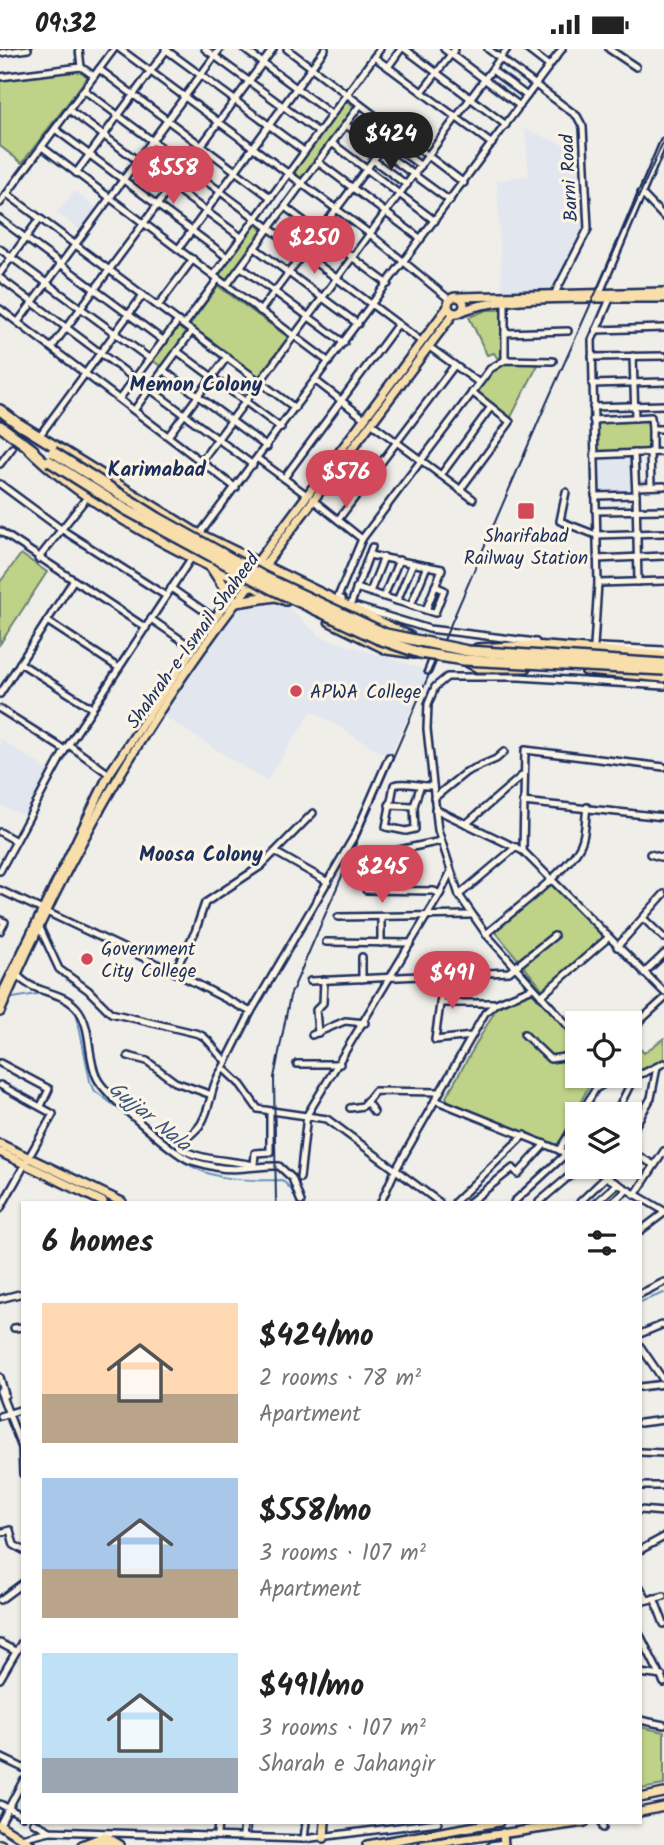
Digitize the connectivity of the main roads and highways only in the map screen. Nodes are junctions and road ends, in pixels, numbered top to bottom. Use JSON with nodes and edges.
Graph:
{"nodes":[{"id":1,"x":664,"y":292,"type":"edge"},
{"id":2,"x":460,"y":297,"type":"junction"},
{"id":3,"x":598,"y":297,"type":"junction"},
{"id":4,"x":553,"y":298,"type":"junction"},
{"id":5,"x":664,"y":298,"type":"edge"},
{"id":6,"x":453,"y":308,"type":"junction"},
{"id":7,"x":0,"y":410,"type":"edge"},
{"id":8,"x":19,"y":424,"type":"junction"},
{"id":9,"x":0,"y":426,"type":"edge"},
{"id":10,"x":25,"y":445,"type":"junction"},
{"id":11,"x":52,"y":456,"type":"junction"},
{"id":12,"x":260,"y":564,"type":"junction"},
{"id":13,"x":210,"y":566,"type":"junction"},
{"id":14,"x":246,"y":583,"type":"junction"},
{"id":15,"x":277,"y":596,"type":"junction"},
{"id":16,"x":231,"y":602,"type":"junction"},
{"id":17,"x":418,"y":642,"type":"junction"},
{"id":18,"x":420,"y":653,"type":"junction"},
{"id":19,"x":466,"y":655,"type":"junction"},
{"id":20,"x":664,"y":656,"type":"edge"},
{"id":21,"x":664,"y":670,"type":"edge"},
{"id":22,"x":664,"y":677,"type":"edge"},
{"id":23,"x":43,"y":912,"type":"junction"},
{"id":24,"x":13,"y":978,"type":"junction"},
{"id":25,"x":0,"y":998,"type":"edge"},
{"id":26,"x":0,"y":1012,"type":"edge"},
{"id":27,"x":0,"y":1144,"type":"edge"},
{"id":28,"x":0,"y":1152,"type":"edge"},
{"id":29,"x":26,"y":1161,"type":"junction"},
{"id":30,"x":94,"y":1197,"type":"edge"},
{"id":31,"x":116,"y":1201,"type":"edge"},
{"id":32,"x":664,"y":1793,"type":"edge"},
{"id":33,"x":642,"y":1798,"type":"edge"},
{"id":34,"x":664,"y":1807,"type":"edge"},
{"id":35,"x":642,"y":1812,"type":"edge"},
{"id":36,"x":326,"y":1824,"type":"edge"},
{"id":37,"x":483,"y":1824,"type":"edge"},
{"id":38,"x":570,"y":1824,"type":"edge"},
{"id":39,"x":0,"y":1825,"type":"edge"},
{"id":40,"x":503,"y":1833,"type":"junction"},
{"id":41,"x":324,"y":1838,"type":"road end"},
{"id":42,"x":29,"y":1842,"type":"edge"},
{"id":43,"x":115,"y":1844,"type":"edge"},
{"id":44,"x":504,"y":1844,"type":"edge"},
{"id":45,"x":82,"y":1845,"type":"edge"},
{"id":46,"x":94,"y":1845,"type":"edge"},
{"id":47,"x":367,"y":1845,"type":"edge"},
{"id":48,"x":423,"y":1845,"type":"edge"}],
"edges":[{"from":1,"to":3,"type":"main road"},
{"from":2,"to":4,"type":"main road"},
{"from":2,"to":6,"type":"main road"},
{"from":2,"to":6,"type":"main road"},
{"from":3,"to":4,"type":"main road"},
{"from":3,"to":5,"type":"main road"},
{"from":4,"to":6,"type":"main road"},
{"from":6,"to":12,"type":"main road","name":"Shahrah-e-Ismail Shaheed"},
{"from":7,"to":8,"type":"highway"},
{"from":8,"to":11,"type":"highway"},
{"from":8,"to":12,"type":"highway"},
{"from":9,"to":10,"type":"highway"},
{"from":10,"to":11,"type":"highway"},
{"from":10,"to":13,"type":"highway"},
{"from":11,"to":17,"type":"highway","bridge":true},
{"from":11,"to":18,"type":"highway","bridge":true},
{"from":12,"to":14,"type":"main road","name":"Shahrah-e-Ismail Shaheed"},
{"from":12,"to":17,"type":"highway","bridge":true},
{"from":13,"to":14,"type":"highway"},
{"from":13,"to":16,"type":"highway"},
{"from":14,"to":15,"type":"highway"},
{"from":14,"to":16,"type":"main road","name":"Shahrah-e-Ismail Shaheed"},
{"from":15,"to":16,"type":"highway"},
{"from":15,"to":18,"type":"highway","bridge":true},
{"from":16,"to":23,"type":"main road","name":"Shahrah-e-Ismail Shaheed"},
{"from":16,"to":23,"type":"main road","name":"Shahrah-e-Ismail Shaheed"},
{"from":17,"to":19,"type":"highway","bridge":true},
{"from":18,"to":19,"type":"highway","bridge":true},
{"from":19,"to":20,"type":"highway","bridge":true},
{"from":19,"to":21,"type":"highway","bridge":true},
{"from":19,"to":22,"type":"highway"},
{"from":23,"to":24,"type":"main road","name":"Shahrah-e-Ismail Shaheed"},
{"from":23,"to":24,"type":"main road","name":"Shahrah-e-Ismail Shaheed"},
{"from":24,"to":25,"type":"main road","name":"Shahrah-e-Ismail Shaheed"},
{"from":24,"to":26,"type":"main road","name":"Shahrah-e-Ismail Shaheed"},
{"from":27,"to":29,"type":"main road"},
{"from":28,"to":29,"type":"main road"},
{"from":29,"to":30,"type":"main road"},
{"from":30,"to":31,"type":"main road"},
{"from":32,"to":33,"type":"main road"},
{"from":34,"to":35,"type":"main road"},
{"from":36,"to":41,"type":"main road"},
{"from":37,"to":47,"type":"main road"},
{"from":38,"to":40,"type":"main road"},
{"from":39,"to":42,"type":"main road"},
{"from":40,"to":44,"type":"main road"},
{"from":40,"to":48,"type":"main road"},
{"from":43,"to":45,"type":"main road"},
{"from":43,"to":46,"type":"main road"}]}
